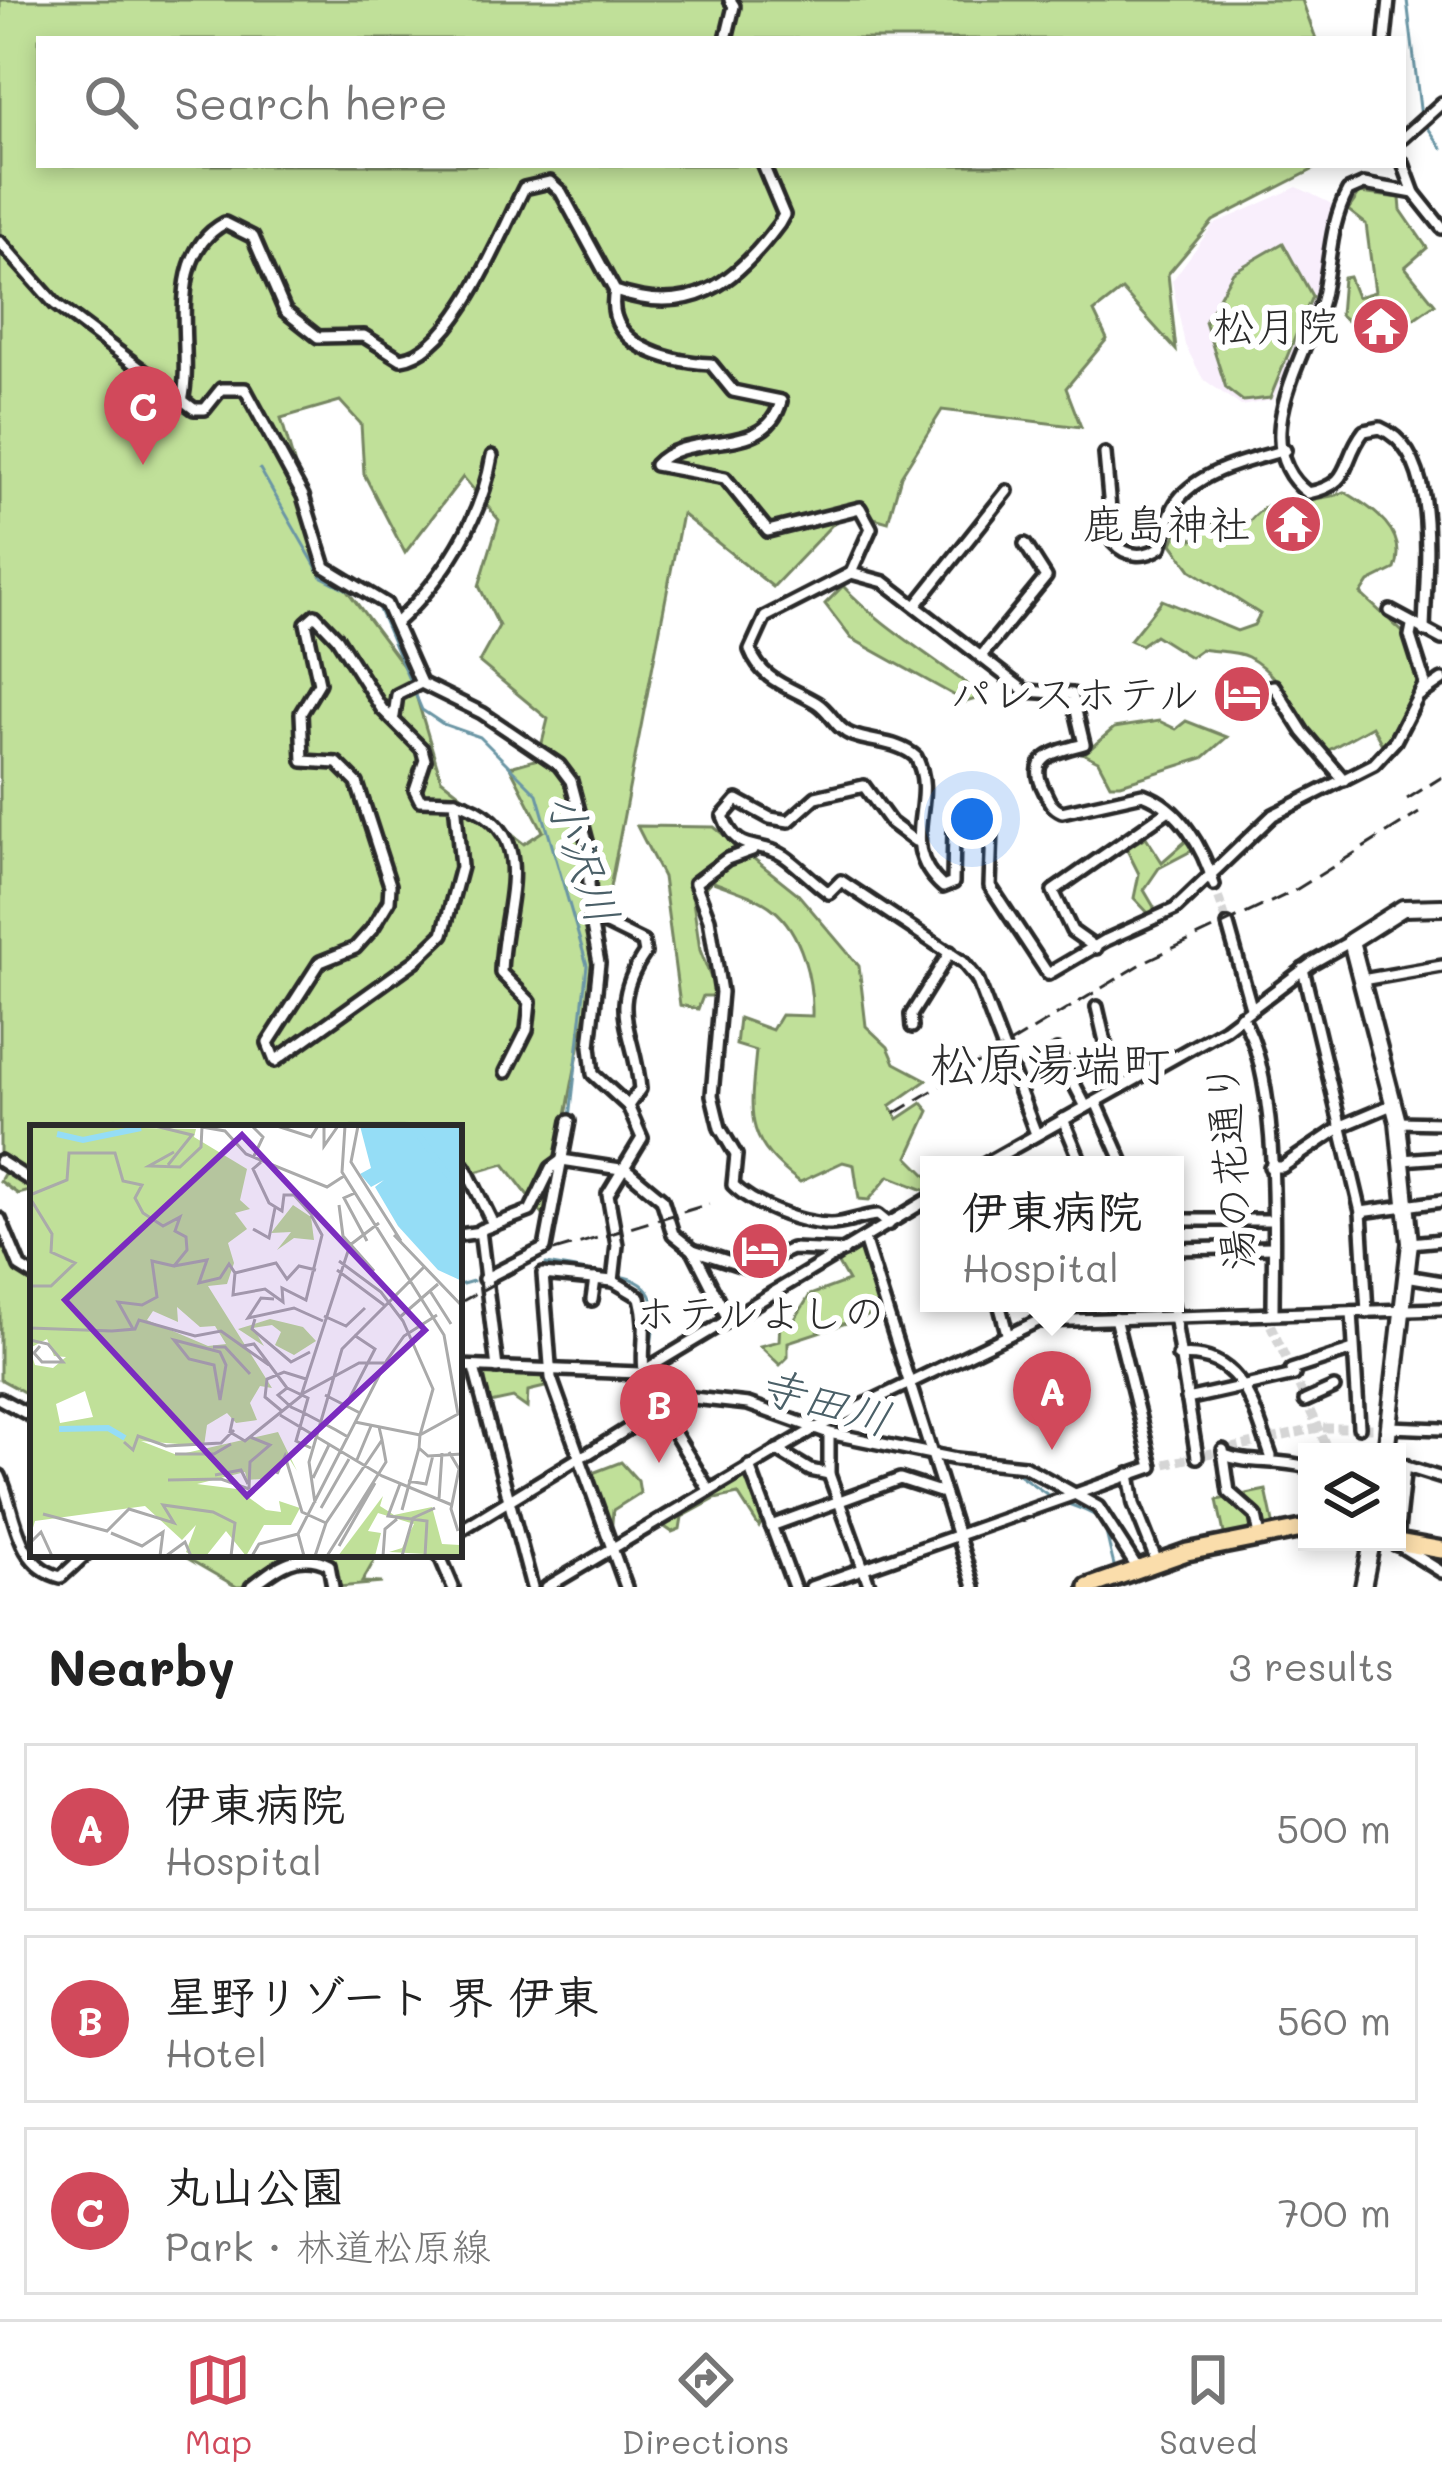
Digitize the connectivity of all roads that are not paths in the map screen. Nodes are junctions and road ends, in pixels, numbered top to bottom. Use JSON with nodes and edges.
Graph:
{"nodes":[{"id":1,"x":730,"y":0,"type":"edge"},
{"id":2,"x":1389,"y":0,"type":"edge"},
{"id":3,"x":727,"y":36,"type":"edge"},
{"id":4,"x":1385,"y":36,"type":"edge"},
{"id":5,"x":1442,"y":104,"type":"edge"},
{"id":6,"x":1406,"y":135,"type":"edge"},
{"id":7,"x":764,"y":168,"type":"edge"},
{"id":8,"x":1405,"y":168,"type":"edge"},
{"id":9,"x":1414,"y":194,"type":"junction"},
{"id":10,"x":1442,"y":203,"type":"edge"},
{"id":11,"x":1430,"y":211,"type":"junction"},
{"id":12,"x":1442,"y":228,"type":"edge"},
{"id":13,"x":0,"y":242,"type":"edge"},
{"id":14,"x":615,"y":291,"type":"junction"},
{"id":15,"x":182,"y":401,"type":"junction"},
{"id":16,"x":1285,"y":450,"type":"junction"},
{"id":17,"x":1105,"y":454,"type":"dead end"},
{"id":18,"x":492,"y":456,"type":"dead end"},
{"id":19,"x":1007,"y":490,"type":"dead end"},
{"id":20,"x":1025,"y":544,"type":"dead end"},
{"id":21,"x":851,"y":573,"type":"junction"},
{"id":22,"x":917,"y":604,"type":"junction"},
{"id":23,"x":1390,"y":611,"type":"dead end"},
{"id":24,"x":397,"y":622,"type":"junction"},
{"id":25,"x":1418,"y":628,"type":"junction"},
{"id":26,"x":1442,"y":639,"type":"edge"},
{"id":27,"x":982,"y":655,"type":"junction"},
{"id":28,"x":1442,"y":680,"type":"edge"},
{"id":29,"x":416,"y":686,"type":"junction"},
{"id":30,"x":1258,"y":689,"type":"dead end"},
{"id":31,"x":1420,"y":695,"type":"junction"},
{"id":32,"x":394,"y":717,"type":"junction"},
{"id":33,"x":1344,"y":780,"type":"junction"},
{"id":34,"x":455,"y":801,"type":"junction"},
{"id":35,"x":1166,"y":812,"type":"junction"},
{"id":36,"x":915,"y":841,"type":"junction"},
{"id":37,"x":752,"y":850,"type":"junction"},
{"id":38,"x":1210,"y":872,"type":"junction"},
{"id":39,"x":1214,"y":885,"type":"tunnel mouth"},
{"id":40,"x":1442,"y":908,"type":"edge"},
{"id":41,"x":590,"y":916,"type":"junction"},
{"id":42,"x":1228,"y":925,"type":"tunnel mouth"},
{"id":43,"x":1351,"y":940,"type":"junction"},
{"id":44,"x":1096,"y":948,"type":"junction"},
{"id":45,"x":950,"y":952,"type":"junction"},
{"id":46,"x":1442,"y":966,"type":"edge"},
{"id":47,"x":1303,"y":969,"type":"junction"},
{"id":48,"x":1362,"y":980,"type":"junction"},
{"id":49,"x":1097,"y":1007,"type":"dead end"},
{"id":50,"x":1251,"y":1007,"type":"junction"},
{"id":51,"x":1241,"y":1016,"type":"junction"},
{"id":52,"x":912,"y":1027,"type":"dead end"},
{"id":53,"x":1058,"y":1051,"type":"dead end"},
{"id":54,"x":506,"y":1072,"type":"dead end"},
{"id":55,"x":1116,"y":1089,"type":"junction"},
{"id":56,"x":1091,"y":1104,"type":"junction"},
{"id":57,"x":1394,"y":1104,"type":"junction"},
{"id":58,"x":628,"y":1106,"type":"junction"},
{"id":59,"x":1063,"y":1119,"type":"junction"},
{"id":60,"x":569,"y":1121,"type":"dead end"},
{"id":61,"x":1398,"y":1122,"type":"junction"},
{"id":62,"x":1442,"y":1123,"type":"edge"},
{"id":63,"x":1344,"y":1125,"type":"junction"},
{"id":64,"x":1036,"y":1134,"type":"junction"},
{"id":65,"x":998,"y":1156,"type":"edge"},
{"id":66,"x":1078,"y":1156,"type":"edge"},
{"id":67,"x":1119,"y":1156,"type":"edge"},
{"id":68,"x":1442,"y":1157,"type":"edge"},
{"id":69,"x":1402,"y":1160,"type":"junction"},
{"id":70,"x":0,"y":1161,"type":"edge"},
{"id":71,"x":564,"y":1161,"type":"junction"},
{"id":72,"x":465,"y":1167,"type":"dead end"},
{"id":73,"x":1270,"y":1168,"type":"junction"},
{"id":74,"x":627,"y":1170,"type":"junction"},
{"id":75,"x":30,"y":1180,"type":"edge"},
{"id":76,"x":1442,"y":1201,"type":"edge"},
{"id":77,"x":920,"y":1205,"type":"edge"},
{"id":78,"x":1406,"y":1206,"type":"junction"},
{"id":79,"x":1361,"y":1212,"type":"junction"},
{"id":80,"x":0,"y":1219,"type":"edge"},
{"id":81,"x":1184,"y":1220,"type":"edge"},
{"id":82,"x":1273,"y":1220,"type":"junction"},
{"id":83,"x":492,"y":1222,"type":"junction"},
{"id":84,"x":889,"y":1224,"type":"junction"},
{"id":85,"x":481,"y":1232,"type":"junction"},
{"id":86,"x":462,"y":1235,"type":"edge"},
{"id":87,"x":864,"y":1239,"type":"junction"},
{"id":88,"x":1442,"y":1240,"type":"edge"},
{"id":89,"x":1410,"y":1243,"type":"junction"},
{"id":90,"x":1274,"y":1247,"type":"junction"},
{"id":91,"x":1184,"y":1249,"type":"edge"},
{"id":92,"x":693,"y":1250,"type":"junction"},
{"id":93,"x":844,"y":1251,"type":"junction"},
{"id":94,"x":30,"y":1273,"type":"edge"},
{"id":95,"x":1406,"y":1276,"type":"junction"},
{"id":96,"x":613,"y":1277,"type":"junction"},
{"id":97,"x":484,"y":1279,"type":"junction"},
{"id":98,"x":595,"y":1279,"type":"junction"},
{"id":99,"x":1442,"y":1282,"type":"edge"},
{"id":100,"x":592,"y":1300,"type":"dead end"},
{"id":101,"x":1442,"y":1309,"type":"edge"},
{"id":102,"x":1001,"y":1312,"type":"edge"},
{"id":103,"x":1172,"y":1312,"type":"edge"},
{"id":104,"x":1352,"y":1312,"type":"junction"},
{"id":105,"x":1366,"y":1312,"type":"junction"},
{"id":106,"x":1402,"y":1312,"type":"junction"},
{"id":107,"x":1273,"y":1313,"type":"junction"},
{"id":108,"x":1172,"y":1316,"type":"junction"},
{"id":109,"x":1115,"y":1318,"type":"junction"},
{"id":110,"x":729,"y":1321,"type":"junction"},
{"id":111,"x":1007,"y":1333,"type":"junction"},
{"id":112,"x":1353,"y":1350,"type":"junction"},
{"id":113,"x":1178,"y":1356,"type":"junction"},
{"id":114,"x":462,"y":1366,"type":"edge"},
{"id":115,"x":653,"y":1366,"type":"junction"},
{"id":116,"x":474,"y":1368,"type":"junction"},
{"id":117,"x":497,"y":1368,"type":"junction"},
{"id":118,"x":549,"y":1370,"type":"junction"},
{"id":119,"x":640,"y":1373,"type":"junction"},
{"id":120,"x":908,"y":1383,"type":"junction"},
{"id":121,"x":1248,"y":1388,"type":"junction"},
{"id":122,"x":1334,"y":1388,"type":"dead end"},
{"id":123,"x":0,"y":1399,"type":"edge"},
{"id":124,"x":1187,"y":1399,"type":"junction"},
{"id":125,"x":1305,"y":1401,"type":"dead end"},
{"id":126,"x":660,"y":1409,"type":"junction"},
{"id":127,"x":30,"y":1415,"type":"edge"},
{"id":128,"x":1359,"y":1427,"type":"dead end"},
{"id":129,"x":1389,"y":1427,"type":"junction"},
{"id":130,"x":814,"y":1429,"type":"junction"},
{"id":131,"x":1442,"y":1429,"type":"edge"},
{"id":132,"x":829,"y":1437,"type":"junction"},
{"id":133,"x":1387,"y":1443,"type":"edge"},
{"id":134,"x":777,"y":1450,"type":"junction"},
{"id":135,"x":1197,"y":1456,"type":"dead end"},
{"id":136,"x":1271,"y":1456,"type":"junction"},
{"id":137,"x":580,"y":1457,"type":"junction"},
{"id":138,"x":930,"y":1459,"type":"junction"},
{"id":139,"x":1298,"y":1464,"type":"edge"},
{"id":140,"x":749,"y":1466,"type":"junction"},
{"id":141,"x":1406,"y":1466,"type":"edge"},
{"id":142,"x":829,"y":1474,"type":"junction"},
{"id":143,"x":1129,"y":1474,"type":"junction"},
{"id":144,"x":0,"y":1476,"type":"edge"},
{"id":145,"x":1442,"y":1478,"type":"edge"},
{"id":146,"x":709,"y":1490,"type":"junction"},
{"id":147,"x":940,"y":1492,"type":"junction"},
{"id":148,"x":1065,"y":1494,"type":"junction"},
{"id":149,"x":510,"y":1500,"type":"junction"},
{"id":150,"x":839,"y":1502,"type":"junction"},
{"id":151,"x":771,"y":1526,"type":"junction"},
{"id":152,"x":462,"y":1529,"type":"edge"},
{"id":153,"x":1298,"y":1529,"type":"edge"},
{"id":154,"x":955,"y":1534,"type":"junction"},
{"id":155,"x":1260,"y":1535,"type":"junction"},
{"id":156,"x":1406,"y":1543,"type":"edge"},
{"id":157,"x":612,"y":1547,"type":"junction"},
{"id":158,"x":1406,"y":1547,"type":"edge"},
{"id":159,"x":1442,"y":1550,"type":"edge"},
{"id":160,"x":30,"y":1551,"type":"edge"},
{"id":161,"x":1370,"y":1551,"type":"edge"},
{"id":162,"x":83,"y":1557,"type":"edge"},
{"id":163,"x":305,"y":1557,"type":"edge"},
{"id":164,"x":311,"y":1557,"type":"edge"},
{"id":165,"x":440,"y":1557,"type":"edge"},
{"id":166,"x":41,"y":1559,"type":"edge"},
{"id":167,"x":1156,"y":1562,"type":"junction"},
{"id":168,"x":863,"y":1568,"type":"junction"},
{"id":169,"x":571,"y":1572,"type":"junction"},
{"id":170,"x":1442,"y":1572,"type":"edge"},
{"id":171,"x":1125,"y":1573,"type":"junction"},
{"id":172,"x":1364,"y":1584,"type":"edge"},
{"id":173,"x":251,"y":1587,"type":"edge"},
{"id":174,"x":334,"y":1587,"type":"edge"},
{"id":175,"x":453,"y":1587,"type":"edge"},
{"id":176,"x":532,"y":1587,"type":"edge"},
{"id":177,"x":547,"y":1587,"type":"edge"},
{"id":178,"x":576,"y":1587,"type":"edge"},
{"id":179,"x":626,"y":1587,"type":"edge"},
{"id":180,"x":794,"y":1587,"type":"edge"},
{"id":181,"x":811,"y":1587,"type":"edge"},
{"id":182,"x":870,"y":1587,"type":"edge"},
{"id":183,"x":974,"y":1587,"type":"edge"},
{"id":184,"x":1088,"y":1587,"type":"edge"}],
"edges":[{"from":1,"to":3,"type":"street"},
{"from":2,"to":4,"type":"street"},
{"from":5,"to":6,"type":"street"},
{"from":7,"to":14,"type":"street"},
{"from":8,"to":9,"type":"street"},
{"from":9,"to":11,"type":"street"},
{"from":9,"to":16,"type":"street"},
{"from":10,"to":11,"type":"street"},
{"from":11,"to":12,"type":"street"},
{"from":13,"to":15,"type":"street"},
{"from":14,"to":15,"type":"street"},
{"from":14,"to":21,"type":"street"},
{"from":15,"to":24,"type":"street"},
{"from":16,"to":17,"type":"street"},
{"from":16,"to":25,"type":"street"},
{"from":18,"to":24,"type":"street"},
{"from":19,"to":22,"type":"street"},
{"from":20,"to":27,"type":"street"},
{"from":21,"to":22,"type":"street"},
{"from":21,"to":36,"type":"street"},
{"from":22,"to":27,"type":"street"},
{"from":23,"to":25,"type":"street"},
{"from":24,"to":29,"type":"street"},
{"from":25,"to":26,"type":"street"},
{"from":25,"to":31,"type":"street"},
{"from":27,"to":35,"type":"street"},
{"from":28,"to":31,"type":"street"},
{"from":29,"to":32,"type":"street"},
{"from":29,"to":41,"type":"street"},
{"from":30,"to":33,"type":"street"},
{"from":31,"to":33,"type":"street"},
{"from":32,"to":34,"type":"street"},
{"from":32,"to":34,"type":"street"},
{"from":33,"to":38,"type":"street"},
{"from":34,"to":54,"type":"street"},
{"from":35,"to":38,"type":"street"},
{"from":35,"to":44,"type":"street"},
{"from":36,"to":37,"type":"street"},
{"from":36,"to":44,"type":"street"},
{"from":37,"to":45,"type":"street"},
{"from":37,"to":84,"type":"street"},
{"from":38,"to":39,"type":"street"},
{"from":38,"to":44,"type":"street"},
{"from":40,"to":43,"type":"street"},
{"from":41,"to":58,"type":"street"},
{"from":41,"to":58,"type":"street"},
{"from":42,"to":50,"type":"street"},
{"from":43,"to":47,"type":"street"},
{"from":43,"to":48,"type":"street"},
{"from":45,"to":52,"type":"street"},
{"from":45,"to":64,"type":"street"},
{"from":46,"to":48,"type":"street"},
{"from":47,"to":50,"type":"street"},
{"from":47,"to":63,"type":"street"},
{"from":48,"to":57,"type":"street"},
{"from":49,"to":55,"type":"street"},
{"from":50,"to":51,"type":"street"},
{"from":51,"to":55,"type":"street"},
{"from":51,"to":73,"type":"street","name":"湯の花通り"},
{"from":53,"to":56,"type":"street"},
{"from":55,"to":56,"type":"street"},
{"from":56,"to":59,"type":"street"},
{"from":56,"to":67,"type":"street"},
{"from":57,"to":61,"type":"street"},
{"from":57,"to":63,"type":"street"},
{"from":58,"to":74,"type":"street"},
{"from":59,"to":64,"type":"street"},
{"from":59,"to":66,"type":"street"},
{"from":60,"to":71,"type":"street"},
{"from":61,"to":62,"type":"street"},
{"from":61,"to":69,"type":"street"},
{"from":63,"to":73,"type":"street"},
{"from":63,"to":79,"type":"street"},
{"from":64,"to":65,"type":"street"},
{"from":68,"to":69,"type":"street"},
{"from":69,"to":78,"type":"street"},
{"from":70,"to":75,"type":"street"},
{"from":71,"to":74,"type":"street"},
{"from":71,"to":83,"type":"street"},
{"from":71,"to":97,"type":"street"},
{"from":72,"to":83,"type":"street"},
{"from":73,"to":82,"type":"street","name":"湯の花通り"},
{"from":74,"to":92,"type":"street"},
{"from":74,"to":96,"type":"street"},
{"from":76,"to":78,"type":"street"},
{"from":77,"to":84,"type":"street"},
{"from":78,"to":79,"type":"street"},
{"from":78,"to":89,"type":"street"},
{"from":79,"to":105,"type":"street"},
{"from":80,"to":94,"type":"street"},
{"from":81,"to":82,"type":"street"},
{"from":82,"to":90,"type":"street","name":"湯の花通り"},
{"from":83,"to":85,"type":"street"},
{"from":84,"to":87,"type":"street"},
{"from":85,"to":86,"type":"street"},
{"from":85,"to":97,"type":"street"},
{"from":87,"to":93,"type":"street"},
{"from":87,"to":120,"type":"street"},
{"from":88,"to":89,"type":"street"},
{"from":89,"to":95,"type":"street"},
{"from":90,"to":91,"type":"street"},
{"from":90,"to":107,"type":"street","name":"湯の花通り"},
{"from":92,"to":93,"type":"street"},
{"from":92,"to":110,"type":"street"},
{"from":93,"to":110,"type":"street"},
{"from":95,"to":99,"type":"street"},
{"from":95,"to":106,"type":"street"},
{"from":96,"to":98,"type":"street"},
{"from":96,"to":119,"type":"street"},
{"from":97,"to":117,"type":"street"},
{"from":98,"to":100,"type":"street"},
{"from":98,"to":118,"type":"street"},
{"from":101,"to":106,"type":"street"},
{"from":102,"to":111,"type":"street"},
{"from":103,"to":108,"type":"street"},
{"from":104,"to":105,"type":"street"},
{"from":104,"to":107,"type":"street"},
{"from":104,"to":112,"type":"street"},
{"from":105,"to":106,"type":"street"},
{"from":106,"to":129,"type":"street"},
{"from":107,"to":108,"type":"street"},
{"from":108,"to":109,"type":"street"},
{"from":108,"to":113,"type":"street"},
{"from":109,"to":111,"type":"street"},
{"from":109,"to":143,"type":"street"},
{"from":110,"to":115,"type":"street"},
{"from":111,"to":120,"type":"street"},
{"from":112,"to":121,"type":"street"},
{"from":112,"to":128,"type":"street"},
{"from":113,"to":121,"type":"street"},
{"from":113,"to":124,"type":"street"},
{"from":114,"to":116,"type":"street"},
{"from":115,"to":119,"type":"street"},
{"from":115,"to":130,"type":"street"},
{"from":116,"to":117,"type":"street"},
{"from":116,"to":149,"type":"street"},
{"from":117,"to":118,"type":"street"},
{"from":118,"to":119,"type":"street"},
{"from":118,"to":137,"type":"street"},
{"from":119,"to":126,"type":"street"},
{"from":120,"to":130,"type":"street"},
{"from":120,"to":138,"type":"street"},
{"from":121,"to":124,"type":"street"},
{"from":121,"to":136,"type":"street"},
{"from":122,"to":125,"type":"street"},
{"from":123,"to":127,"type":"street"},
{"from":124,"to":135,"type":"street"},
{"from":126,"to":137,"type":"street"},
{"from":126,"to":146,"type":"street"},
{"from":129,"to":131,"type":"street"},
{"from":129,"to":133,"type":"street"},
{"from":130,"to":132,"type":"street"},
{"from":130,"to":134,"type":"street"},
{"from":132,"to":138,"type":"street"},
{"from":132,"to":142,"type":"street"},
{"from":134,"to":140,"type":"street"},
{"from":134,"to":142,"type":"street"},
{"from":136,"to":139,"type":"street"},
{"from":136,"to":155,"type":"street"},
{"from":137,"to":149,"type":"street"},
{"from":137,"to":157,"type":"street"},
{"from":138,"to":147,"type":"street"},
{"from":138,"to":148,"type":"street"},
{"from":140,"to":146,"type":"street"},
{"from":140,"to":151,"type":"street"},
{"from":141,"to":145,"type":"street"},
{"from":142,"to":150,"type":"street"},
{"from":143,"to":148,"type":"street"},
{"from":143,"to":167,"type":"street"},
{"from":144,"to":160,"type":"street"},
{"from":146,"to":157,"type":"street"},
{"from":147,"to":150,"type":"street"},
{"from":147,"to":154,"type":"street"},
{"from":148,"to":154,"type":"street"},
{"from":148,"to":171,"type":"street"},
{"from":149,"to":152,"type":"street"},
{"from":149,"to":176,"type":"street"},
{"from":150,"to":151,"type":"street"},
{"from":150,"to":168,"type":"street"},
{"from":151,"to":180,"type":"street"},
{"from":153,"to":155,"type":"main road"},
{"from":154,"to":168,"type":"street"},
{"from":154,"to":183,"type":"street"},
{"from":155,"to":167,"type":"main road"},
{"from":156,"to":159,"type":"main road"},
{"from":157,"to":169,"type":"street"},
{"from":157,"to":179,"type":"street"},
{"from":158,"to":170,"type":"street"},
{"from":161,"to":172,"type":"street"},
{"from":162,"to":166,"type":"street"},
{"from":163,"to":173,"type":"street"},
{"from":164,"to":174,"type":"street"},
{"from":165,"to":175,"type":"street"},
{"from":167,"to":171,"type":"main road"},
{"from":168,"to":181,"type":"street"},
{"from":168,"to":182,"type":"street"},
{"from":169,"to":177,"type":"street"},
{"from":169,"to":178,"type":"street"},
{"from":171,"to":184,"type":"main road"}]}
